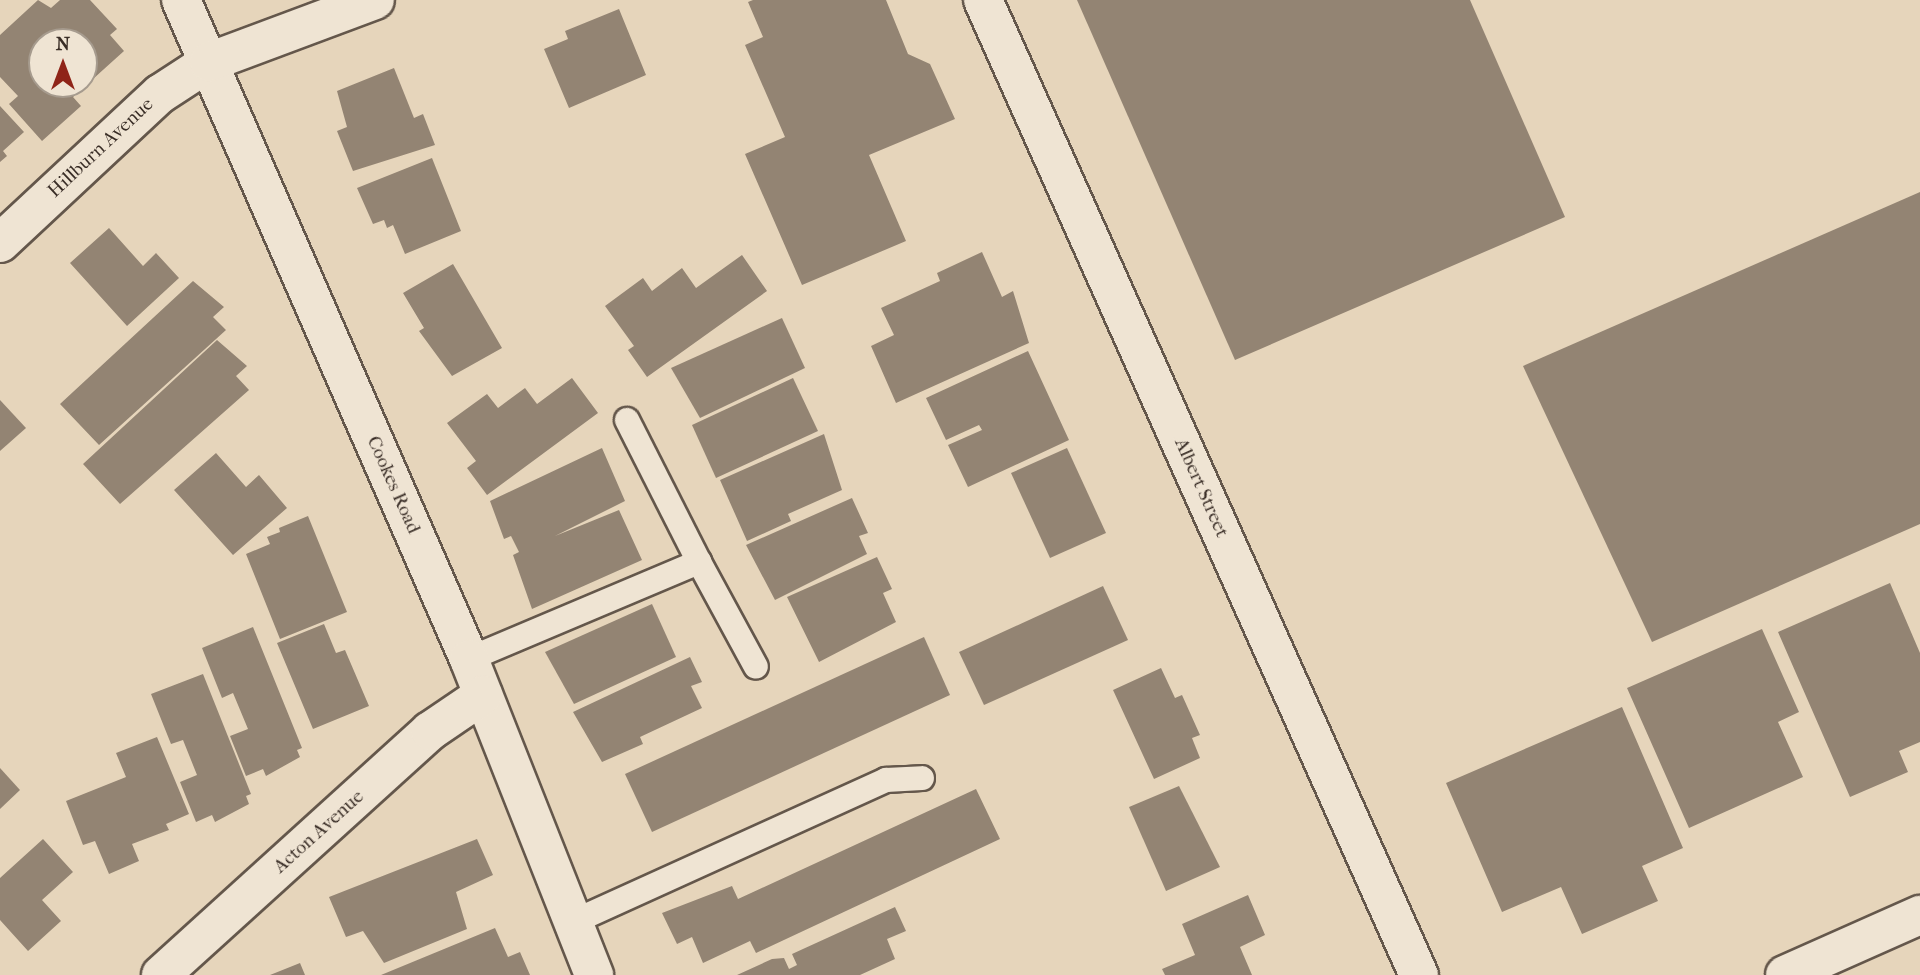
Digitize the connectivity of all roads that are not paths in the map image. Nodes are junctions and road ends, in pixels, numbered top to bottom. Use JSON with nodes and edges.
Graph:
{"nodes":[{"id":1,"x":181,"y":0,"type":"edge"},
{"id":2,"x":375,"y":0,"type":"edge"},
{"id":3,"x":983,"y":0,"type":"edge"},
{"id":4,"x":209,"y":62,"type":"junction"},
{"id":5,"x":0,"y":243,"type":"edge"},
{"id":6,"x":627,"y":420,"type":"dead end"},
{"id":7,"x":699,"y":562,"type":"junction"},
{"id":8,"x":469,"y":659,"type":"junction"},
{"id":9,"x":756,"y":667,"type":"dead end"},
{"id":10,"x":483,"y":695,"type":"junction"},
{"id":11,"x":922,"y":778,"type":"dead end"},
{"id":12,"x":1920,"y":915,"type":"edge"},
{"id":13,"x":573,"y":922,"type":"junction"},
{"id":14,"x":161,"y":975,"type":"edge"},
{"id":15,"x":594,"y":975,"type":"edge"},
{"id":16,"x":1419,"y":975,"type":"edge"},
{"id":17,"x":1786,"y":975,"type":"edge"}],
"edges":[{"from":1,"to":4,"type":"street","name":"Cookes Road"},
{"from":2,"to":4,"type":"street","name":"Hillburn Avenue"},
{"from":3,"to":16,"type":"street","name":"Albert Street"},
{"from":4,"to":5,"type":"street","name":"Hillburn Avenue"},
{"from":4,"to":8,"type":"street","name":"Cookes Road"},
{"from":6,"to":7,"type":"lane"},
{"from":7,"to":8,"type":"lane"},
{"from":7,"to":9,"type":"lane"},
{"from":8,"to":10,"type":"street","name":"Cookes Road"},
{"from":10,"to":13,"type":"street","name":"Cookes Road"},
{"from":10,"to":14,"type":"street","name":"Acton Avenue"},
{"from":11,"to":13,"type":"lane"},
{"from":12,"to":17,"type":"street"},
{"from":13,"to":15,"type":"street","name":"Cookes Road"}]}
